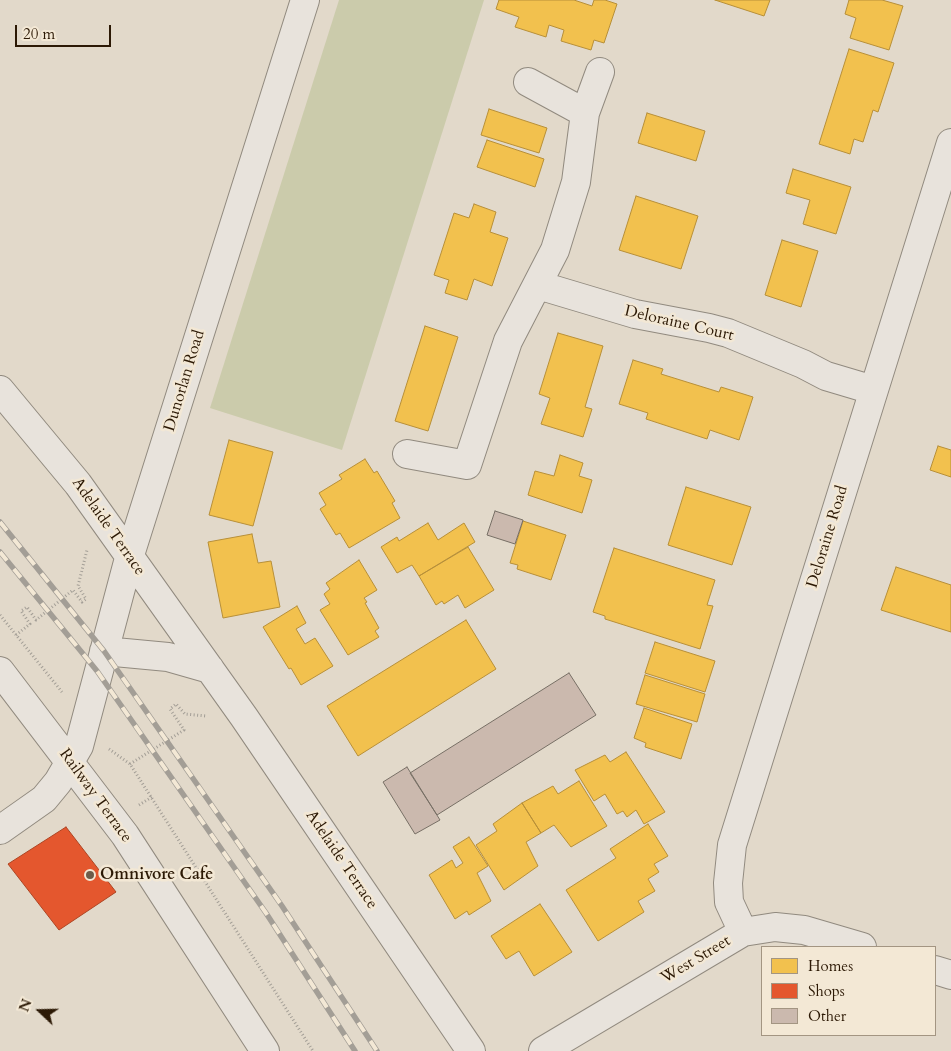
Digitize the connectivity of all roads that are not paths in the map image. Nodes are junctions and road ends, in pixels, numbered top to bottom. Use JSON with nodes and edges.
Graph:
{"nodes":[{"id":1,"x":304,"y":0,"type":"edge"},
{"id":2,"x":600,"y":72,"type":"dead end"},
{"id":3,"x":528,"y":82,"type":"dead end"},
{"id":4,"x":586,"y":113,"type":"junction"},
{"id":5,"x":951,"y":143,"type":"edge"},
{"id":6,"x":538,"y":286,"type":"junction"},
{"id":7,"x":0,"y":390,"type":"edge"},
{"id":8,"x":874,"y":390,"type":"junction"},
{"id":9,"x":407,"y":454,"type":"dead end"},
{"id":10,"x":129,"y":558,"type":"junction"},
{"id":11,"x":104,"y":651,"type":"junction"},
{"id":12,"x":210,"y":669,"type":"junction"},
{"id":13,"x":0,"y":671,"type":"edge"},
{"id":14,"x":70,"y":762,"type":"junction"},
{"id":15,"x":0,"y":830,"type":"edge"},
{"id":16,"x":743,"y":932,"type":"junction"},
{"id":17,"x":859,"y":946,"type":"edge"},
{"id":18,"x":936,"y":970,"type":"edge"},
{"id":19,"x":951,"y":975,"type":"edge"},
{"id":20,"x":265,"y":1051,"type":"edge"},
{"id":21,"x":471,"y":1051,"type":"edge"},
{"id":22,"x":543,"y":1051,"type":"edge"}],
"edges":[{"from":1,"to":10,"type":"street","name":"Dunorlan Road"},
{"from":2,"to":4,"type":"street"},
{"from":3,"to":4,"type":"street"},
{"from":4,"to":6,"type":"street"},
{"from":5,"to":8,"type":"street","name":"Deloraine Road"},
{"from":6,"to":8,"type":"street","name":"Deloraine Court"},
{"from":6,"to":9,"type":"street"},
{"from":7,"to":10,"type":"street","name":"Adelaide Terrace"},
{"from":8,"to":16,"type":"street","name":"Deloraine Road"},
{"from":10,"to":11,"type":"street","name":"Dunorlan Road"},
{"from":10,"to":12,"type":"street","name":"Adelaide Terrace"},
{"from":11,"to":12,"type":"street"},
{"from":11,"to":14,"type":"street","name":"Dunorlan Road"},
{"from":12,"to":21,"type":"street","name":"Adelaide Terrace"},
{"from":13,"to":14,"type":"street","name":"Railway Terrace"},
{"from":14,"to":15,"type":"street","name":"Dunorlan Road"},
{"from":14,"to":20,"type":"street","name":"Railway Terrace"},
{"from":16,"to":17,"type":"street","name":"West Street"},
{"from":16,"to":22,"type":"street","name":"West Street"},
{"from":18,"to":19,"type":"street"}]}
